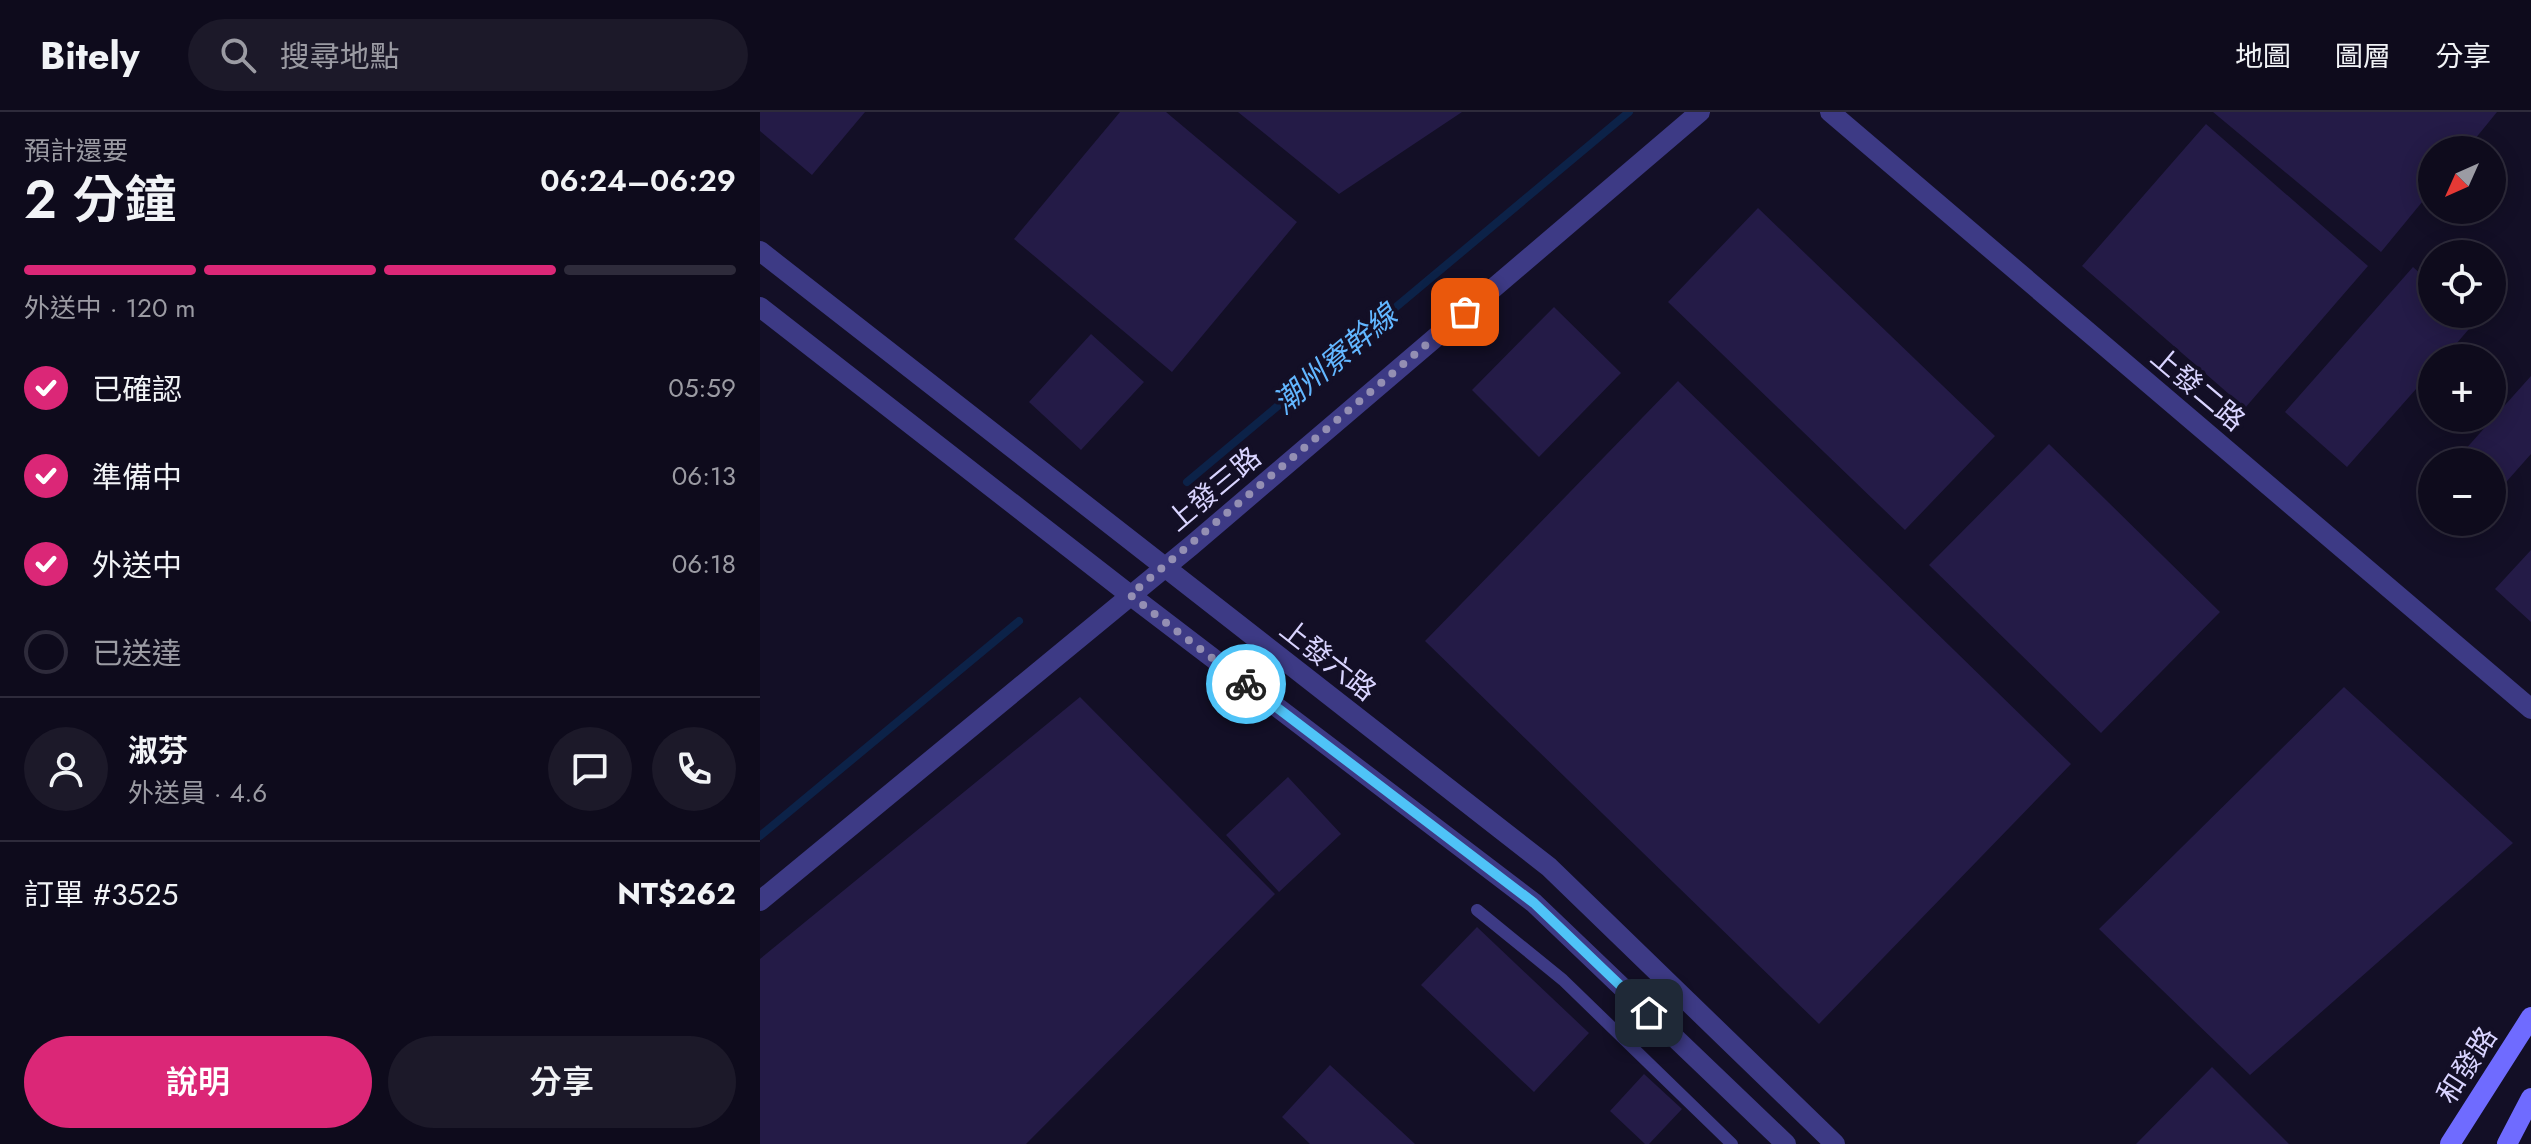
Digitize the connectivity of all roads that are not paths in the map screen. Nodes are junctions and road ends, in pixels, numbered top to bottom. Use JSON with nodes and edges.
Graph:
{"nodes":[{"id":1,"x":1700,"y":112,"type":"edge"},
{"id":2,"x":1830,"y":112,"type":"edge"},
{"id":3,"x":760,"y":251,"type":"edge"},
{"id":4,"x":760,"y":307,"type":"edge"},
{"id":5,"x":1164,"y":568,"type":"junction"},
{"id":6,"x":1130,"y":595,"type":"junction"},
{"id":7,"x":2531,"y":709,"type":"edge"},
{"id":8,"x":760,"y":901,"type":"edge"},
{"id":9,"x":1477,"y":910,"type":"dead end"},
{"id":10,"x":2531,"y":1017,"type":"edge"},
{"id":11,"x":2531,"y":1098,"type":"edge"},
{"id":12,"x":1732,"y":1144,"type":"edge"},
{"id":13,"x":1786,"y":1144,"type":"edge"},
{"id":14,"x":1835,"y":1144,"type":"edge"},
{"id":15,"x":2450,"y":1144,"type":"edge"},
{"id":16,"x":2507,"y":1144,"type":"edge"}],
"edges":[{"from":1,"to":5,"type":"street","name":"上發三路"},
{"from":2,"to":7,"type":"street","name":"上發二路"},
{"from":3,"to":5,"type":"street","name":"上發六路"},
{"from":4,"to":6,"type":"street"},
{"from":5,"to":6,"type":"street","name":"上發三路"},
{"from":5,"to":14,"type":"street","name":"上發六路"},
{"from":6,"to":8,"type":"street","name":"上發三路"},
{"from":6,"to":13,"type":"street"},
{"from":9,"to":12,"type":"lane"},
{"from":10,"to":15,"type":"street","name":"和發路"},
{"from":11,"to":16,"type":"street"}]}
